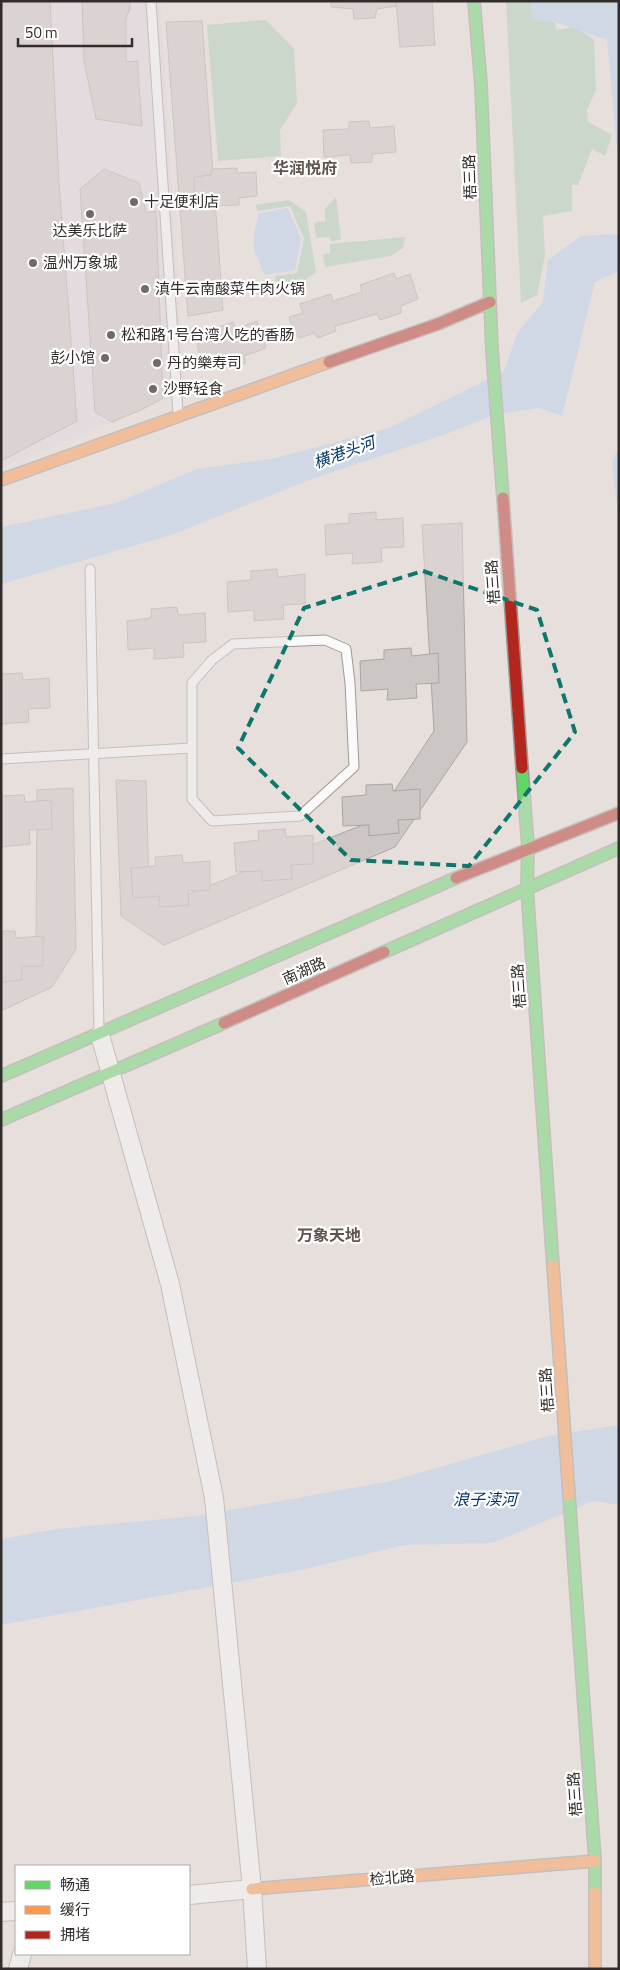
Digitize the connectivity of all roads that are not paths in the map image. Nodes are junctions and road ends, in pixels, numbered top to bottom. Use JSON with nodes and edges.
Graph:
{"nodes":[{"id":1,"x":151,"y":1,"type":"edge"},
{"id":2,"x":474,"y":1,"type":"edge"},
{"id":3,"x":490,"y":302,"type":"junction"},
{"id":4,"x":178,"y":415,"type":"junction"},
{"id":5,"x":1,"y":480,"type":"edge"},
{"id":6,"x":90,"y":569,"type":"dead end"},
{"id":7,"x":192,"y":748,"type":"junction"},
{"id":8,"x":94,"y":753,"type":"junction"},
{"id":9,"x":1,"y":758,"type":"edge"},
{"id":10,"x":619,"y":813,"type":"edge"},
{"id":11,"x":528,"y":847,"type":"junction"},
{"id":12,"x":619,"y":848,"type":"edge"},
{"id":13,"x":527,"y":888,"type":"junction"},
{"id":14,"x":100,"y":1035,"type":"junction"},
{"id":15,"x":112,"y":1073,"type":"junction"},
{"id":16,"x":1,"y":1076,"type":"edge"},
{"id":17,"x":1,"y":1120,"type":"edge"},
{"id":18,"x":595,"y":1861,"type":"junction"},
{"id":19,"x":252,"y":1889,"type":"junction"},
{"id":20,"x":190,"y":1895,"type":"edge"},
{"id":21,"x":15,"y":1911,"type":"edge"},
{"id":22,"x":1,"y":1912,"type":"edge"},
{"id":23,"x":22,"y":1955,"type":"edge"},
{"id":24,"x":18,"y":1969,"type":"edge"},
{"id":25,"x":257,"y":1969,"type":"edge"},
{"id":26,"x":595,"y":1969,"type":"edge"}],
"edges":[{"from":1,"to":4,"type":"lane"},
{"from":2,"to":3,"type":"street","name":"梧三路"},
{"from":3,"to":4,"type":"street"},
{"from":3,"to":11,"type":"street","name":"梧三路"},
{"from":4,"to":5,"type":"street"},
{"from":6,"to":8,"type":"lane"},
{"from":7,"to":7,"type":"lane"},
{"from":7,"to":8,"type":"lane"},
{"from":8,"to":9,"type":"lane"},
{"from":8,"to":14,"type":"lane"},
{"from":10,"to":11,"type":"street","name":"南湖路"},
{"from":11,"to":13,"type":"street","name":"梧三路"},
{"from":11,"to":14,"type":"street","name":"南湖路"},
{"from":12,"to":13,"type":"street","name":"南湖路"},
{"from":13,"to":15,"type":"street","name":"南湖路"},
{"from":13,"to":18,"type":"street","name":"梧三路"},
{"from":14,"to":15,"type":"street"},
{"from":14,"to":16,"type":"street","name":"南湖路"},
{"from":15,"to":17,"type":"street","name":"南湖路"},
{"from":15,"to":19,"type":"street"},
{"from":18,"to":19,"type":"street","name":"检北路"},
{"from":18,"to":26,"type":"street","name":"梧三路"},
{"from":19,"to":20,"type":"street","name":"检北路"},
{"from":19,"to":25,"type":"street"},
{"from":21,"to":22,"type":"street"},
{"from":23,"to":24,"type":"street"}]}
